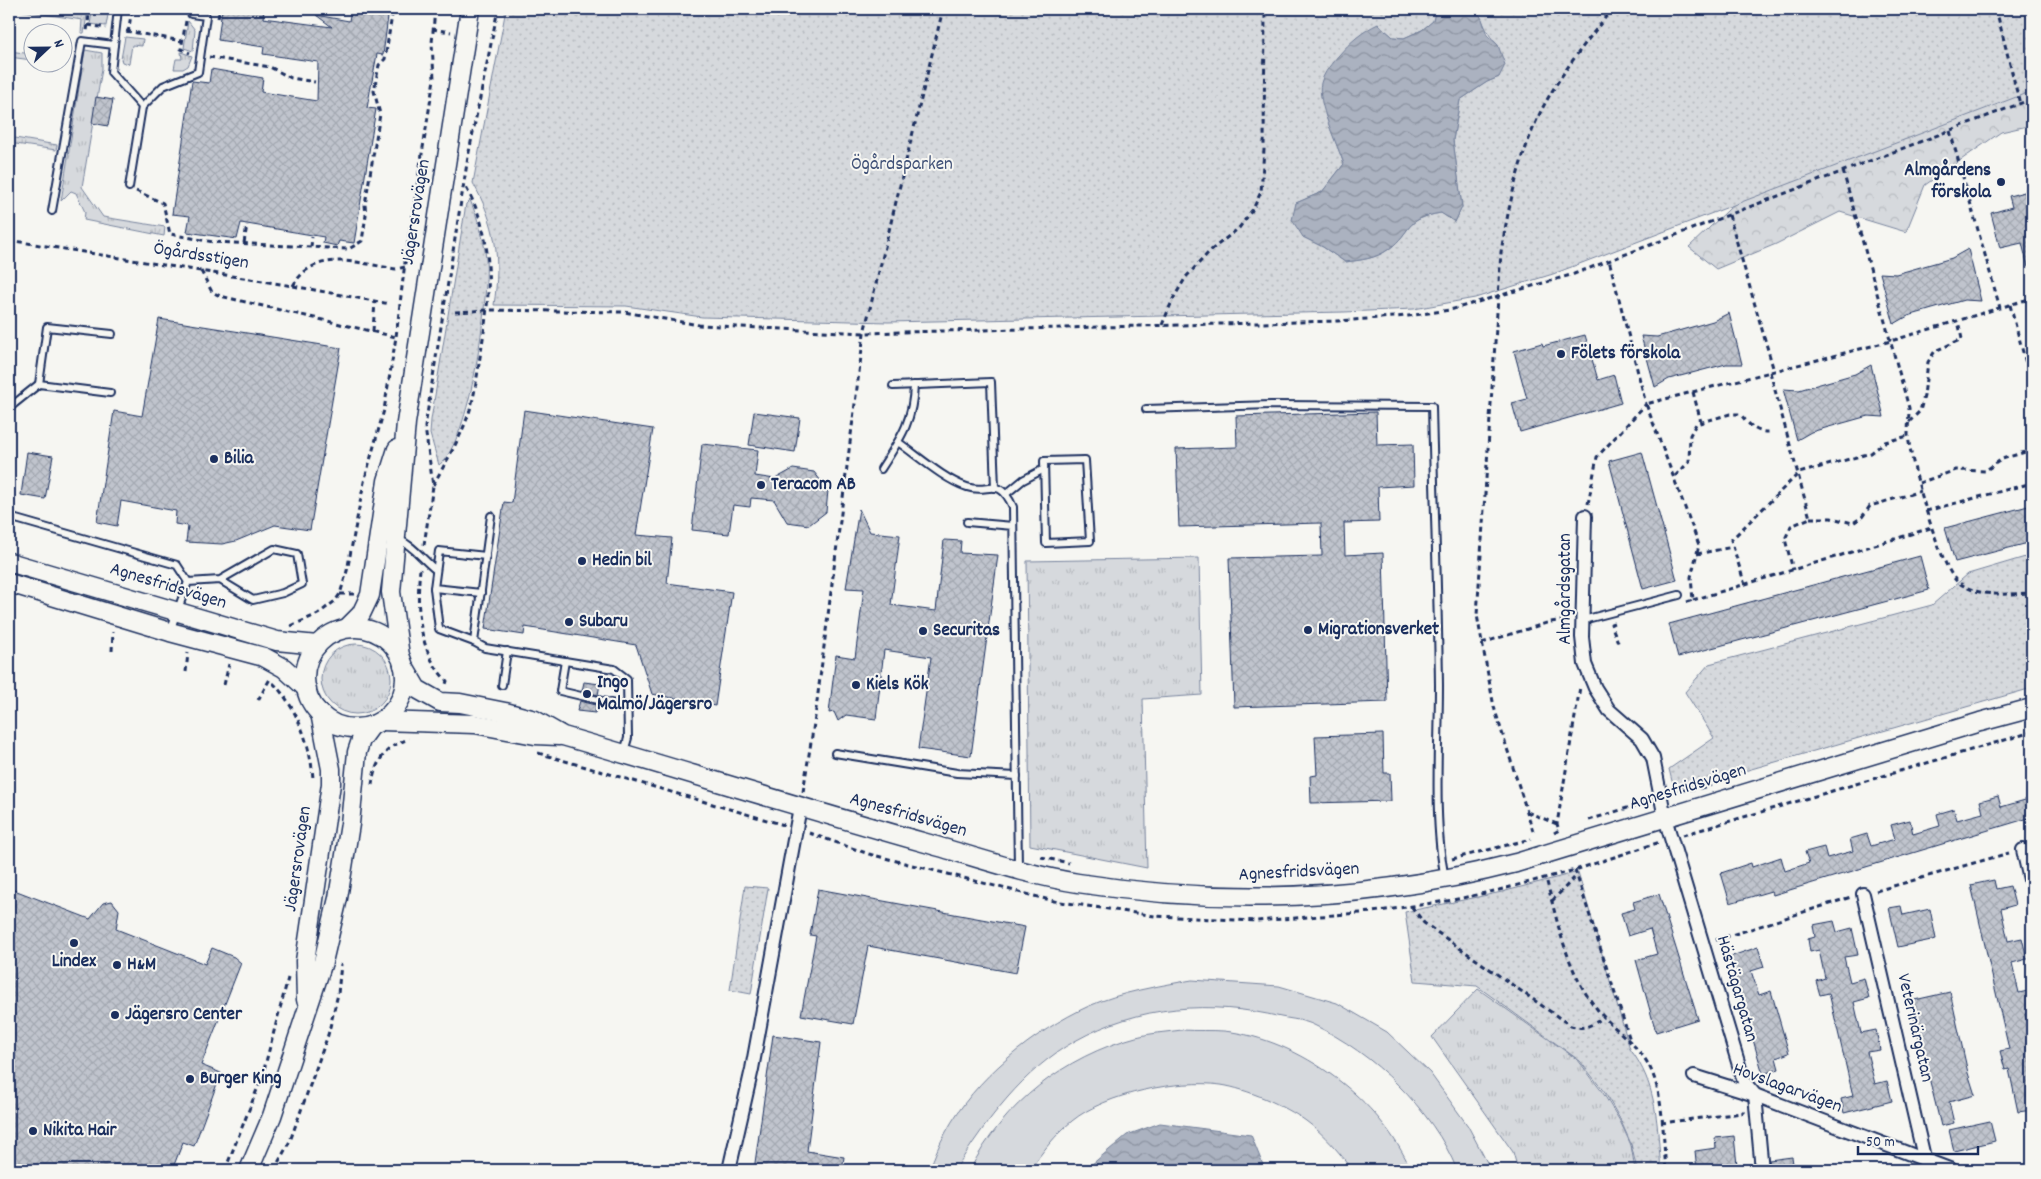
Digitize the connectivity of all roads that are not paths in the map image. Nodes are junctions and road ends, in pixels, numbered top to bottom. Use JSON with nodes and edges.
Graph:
{"nodes":[{"id":1,"x":118,"y":9,"type":"edge"},
{"id":2,"x":470,"y":9,"type":"edge"},
{"id":3,"x":189,"y":13,"type":"road end"},
{"id":4,"x":114,"y":46,"type":"junction"},
{"id":5,"x":142,"y":107,"type":"junction"},
{"id":6,"x":129,"y":188,"type":"road end"},
{"id":7,"x":52,"y":211,"type":"dead end"},
{"id":8,"x":112,"y":334,"type":"dead end"},
{"id":9,"x":39,"y":384,"type":"junction"},
{"id":10,"x":914,"y":385,"type":"junction"},
{"id":11,"x":893,"y":386,"type":"dead end"},
{"id":12,"x":110,"y":393,"type":"dead end"},
{"id":13,"x":9,"y":408,"type":"edge"},
{"id":14,"x":1146,"y":409,"type":"dead end"},
{"id":15,"x":406,"y":423,"type":"junction"},
{"id":16,"x":898,"y":442,"type":"junction"},
{"id":17,"x":881,"y":468,"type":"dead end"},
{"id":18,"x":1044,"y":470,"type":"junction"},
{"id":19,"x":995,"y":488,"type":"junction"},
{"id":20,"x":1006,"y":494,"type":"junction"},
{"id":21,"x":491,"y":516,"type":"dead end"},
{"id":22,"x":1585,"y":516,"type":"road end"},
{"id":23,"x":9,"y":517,"type":"edge"},
{"id":24,"x":967,"y":522,"type":"dead end"},
{"id":25,"x":1013,"y":526,"type":"junction"},
{"id":26,"x":398,"y":539,"type":"junction"},
{"id":27,"x":486,"y":556,"type":"junction"},
{"id":28,"x":9,"y":562,"type":"edge"},
{"id":29,"x":436,"y":570,"type":"junction"},
{"id":30,"x":220,"y":580,"type":"junction"},
{"id":31,"x":188,"y":582,"type":"junction"},
{"id":32,"x":9,"y":583,"type":"edge"},
{"id":33,"x":434,"y":588,"type":"junction"},
{"id":34,"x":481,"y":593,"type":"junction"},
{"id":35,"x":1679,"y":595,"type":"dead end"},
{"id":36,"x":177,"y":612,"type":"junction"},
{"id":37,"x":1583,"y":620,"type":"junction"},
{"id":38,"x":348,"y":628,"type":"junction"},
{"id":39,"x":170,"y":632,"type":"junction"},
{"id":40,"x":474,"y":642,"type":"junction"},
{"id":41,"x":318,"y":645,"type":"junction"},
{"id":42,"x":507,"y":651,"type":"junction"},
{"id":43,"x":564,"y":660,"type":"junction"},
{"id":44,"x":402,"y":661,"type":"junction"},
{"id":45,"x":502,"y":685,"type":"dead end"},
{"id":46,"x":307,"y":689,"type":"junction"},
{"id":47,"x":628,"y":707,"type":"junction"},
{"id":48,"x":2032,"y":708,"type":"edge"},
{"id":49,"x":320,"y":713,"type":"junction"},
{"id":50,"x":377,"y":723,"type":"junction"},
{"id":51,"x":563,"y":736,"type":"junction"},
{"id":52,"x":835,"y":753,"type":"dead end"},
{"id":53,"x":624,"y":754,"type":"junction"},
{"id":54,"x":1017,"y":776,"type":"junction"},
{"id":55,"x":802,"y":799,"type":"junction"},
{"id":56,"x":1664,"y":818,"type":"junction"},
{"id":57,"x":2023,"y":850,"type":"dead end"},
{"id":58,"x":1018,"y":860,"type":"junction"},
{"id":59,"x":1445,"y":879,"type":"junction"},
{"id":60,"x":2032,"y":888,"type":"edge"},
{"id":61,"x":1863,"y":894,"type":"dead end"},
{"id":62,"x":306,"y":1012,"type":"junction"},
{"id":63,"x":1694,"y":1076,"type":"dead end"},
{"id":64,"x":1755,"y":1095,"type":"junction"},
{"id":65,"x":1926,"y":1166,"type":"edge"},
{"id":66,"x":249,"y":1170,"type":"edge"},
{"id":67,"x":729,"y":1170,"type":"edge"},
{"id":68,"x":1762,"y":1170,"type":"edge"},
{"id":69,"x":1952,"y":1170,"type":"edge"}],
"edges":[{"from":1,"to":4,"type":"lane"},
{"from":2,"to":15,"type":"main road","name":"Jägersrovägen"},
{"from":3,"to":5,"type":"lane"},
{"from":4,"to":5,"type":"lane"},
{"from":4,"to":7,"type":"lane"},
{"from":5,"to":6,"type":"lane"},
{"from":8,"to":9,"type":"lane"},
{"from":9,"to":12,"type":"lane"},
{"from":9,"to":13,"type":"lane"},
{"from":10,"to":11,"type":"lane"},
{"from":10,"to":16,"type":"lane"},
{"from":10,"to":19,"type":"lane"},
{"from":14,"to":59,"type":"lane"},
{"from":15,"to":26,"type":"main road","name":"Jägersrovägen"},
{"from":15,"to":38,"type":"main road","name":"Jägersrovägen"},
{"from":16,"to":17,"type":"lane"},
{"from":16,"to":19,"type":"lane"},
{"from":18,"to":18,"type":"lane"},
{"from":18,"to":20,"type":"lane"},
{"from":19,"to":20,"type":"lane"},
{"from":20,"to":25,"type":"lane"},
{"from":21,"to":27,"type":"lane"},
{"from":22,"to":37,"type":"street","name":"Almgårdsgatan"},
{"from":23,"to":31,"type":"lane"},
{"from":24,"to":25,"type":"lane"},
{"from":25,"to":54,"type":"lane"},
{"from":26,"to":29,"type":"lane"},
{"from":26,"to":44,"type":"main road","name":"Jägersrovägen"},
{"from":27,"to":29,"type":"lane"},
{"from":27,"to":34,"type":"lane"},
{"from":28,"to":36,"type":"main road","name":"Agnesfridsvägen"},
{"from":29,"to":33,"type":"lane"},
{"from":30,"to":30,"type":"lane"},
{"from":30,"to":31,"type":"lane"},
{"from":31,"to":36,"type":"lane"},
{"from":32,"to":39,"type":"main road"},
{"from":33,"to":34,"type":"lane"},
{"from":33,"to":40,"type":"lane"},
{"from":34,"to":40,"type":"lane"},
{"from":35,"to":37,"type":"lane"},
{"from":36,"to":39,"type":"lane"},
{"from":36,"to":41,"type":"main road","name":"Agnesfridsvägen"},
{"from":37,"to":56,"type":"street","name":"Almgårdsgatan"},
{"from":38,"to":41,"type":"main road"},
{"from":38,"to":44,"type":"main road"},
{"from":39,"to":46,"type":"main road"},
{"from":40,"to":42,"type":"lane"},
{"from":41,"to":46,"type":"main road"},
{"from":42,"to":43,"type":"lane"},
{"from":42,"to":45,"type":"lane"},
{"from":43,"to":47,"type":"lane"},
{"from":43,"to":47,"type":"lane"},
{"from":44,"to":50,"type":"main road"},
{"from":44,"to":51,"type":"main road","name":"Agnesfridsvägen"},
{"from":46,"to":49,"type":"main road"},
{"from":47,"to":53,"type":"lane"},
{"from":48,"to":56,"type":"main road","name":"Agnesfridsvägen"},
{"from":49,"to":50,"type":"main road"},
{"from":49,"to":62,"type":"main road","name":"Jägersrovägen"},
{"from":50,"to":51,"type":"main road","name":"Agnesfridsvägen"},
{"from":50,"to":62,"type":"main road","name":"Jägersrovägen"},
{"from":51,"to":53,"type":"main road","name":"Agnesfridsvägen"},
{"from":52,"to":54,"type":"lane"},
{"from":53,"to":55,"type":"main road","name":"Agnesfridsvägen"},
{"from":54,"to":58,"type":"lane"},
{"from":55,"to":58,"type":"main road","name":"Agnesfridsvägen"},
{"from":55,"to":67,"type":"street"},
{"from":56,"to":59,"type":"main road","name":"Agnesfridsvägen"},
{"from":56,"to":64,"type":"street","name":"Hästägargatan"},
{"from":57,"to":60,"type":"street"},
{"from":58,"to":59,"type":"main road","name":"Agnesfridsvägen"},
{"from":61,"to":65,"type":"street","name":"Veterinärgatan"},
{"from":62,"to":66,"type":"main road","name":"Jägersrovägen"},
{"from":63,"to":64,"type":"street","name":"Hovslagarvägen"},
{"from":64,"to":65,"type":"street","name":"Hovslagarvägen"},
{"from":64,"to":68,"type":"street","name":"Hästägargatan"},
{"from":65,"to":69,"type":"street","name":"Hovslagarvägen"}]}
